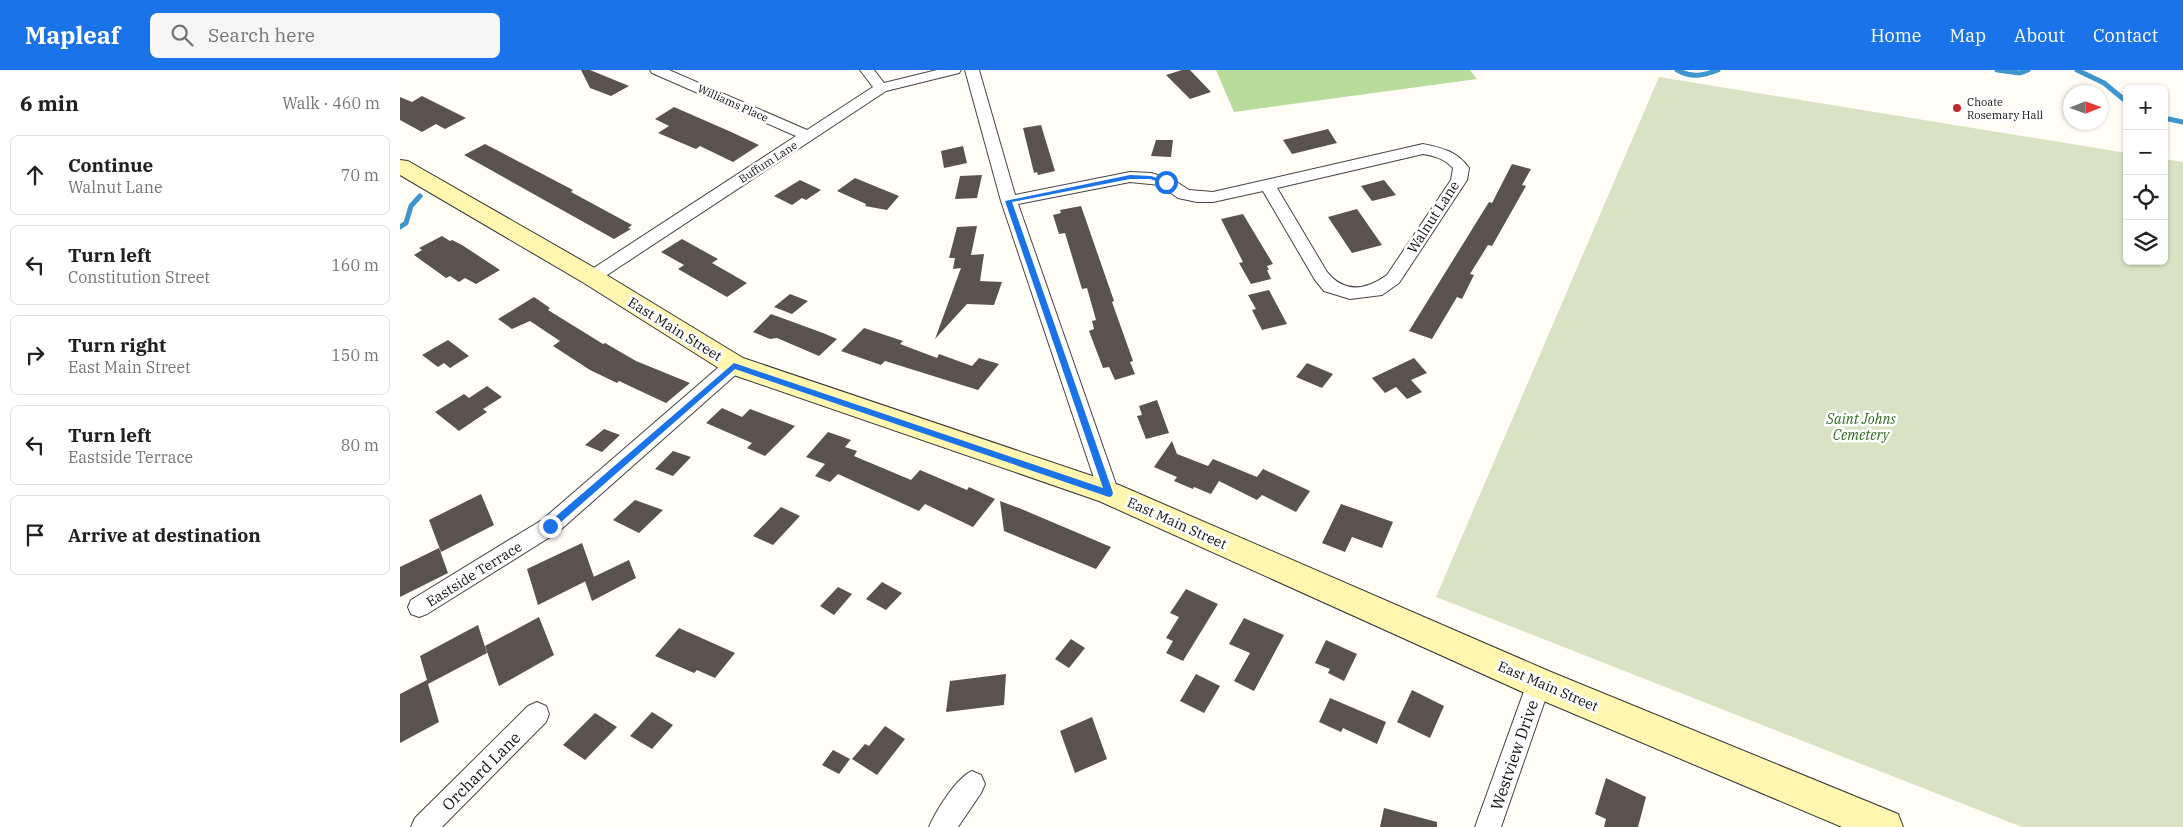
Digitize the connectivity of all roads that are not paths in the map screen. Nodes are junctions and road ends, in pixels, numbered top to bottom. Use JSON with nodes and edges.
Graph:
{"nodes":[{"id":1,"x":658,"y":70,"type":"edge"},
{"id":2,"x":867,"y":70,"type":"edge"},
{"id":3,"x":954,"y":70,"type":"edge"},
{"id":4,"x":972,"y":70,"type":"edge"},
{"id":5,"x":881,"y":88,"type":"junction"},
{"id":6,"x":808,"y":136,"type":"junction"},
{"id":7,"x":400,"y":166,"type":"edge"},
{"id":8,"x":1267,"y":185,"type":"junction"},
{"id":9,"x":1009,"y":201,"type":"junction"},
{"id":10,"x":592,"y":277,"type":"junction"},
{"id":11,"x":734,"y":365,"type":"junction"},
{"id":12,"x":1109,"y":493,"type":"junction"},
{"id":13,"x":419,"y":607,"type":"dead end"},
{"id":14,"x":1539,"y":683,"type":"junction"},
{"id":15,"x":537,"y":714,"type":"dead end"},
{"id":16,"x":972,"y":784,"type":"dead end"},
{"id":17,"x":424,"y":827,"type":"edge"},
{"id":18,"x":942,"y":827,"type":"edge"},
{"id":19,"x":1488,"y":827,"type":"edge"},
{"id":20,"x":1885,"y":827,"type":"edge"}],
"edges":[{"from":1,"to":6,"type":"street","name":"Williams Place"},
{"from":2,"to":5,"type":"street"},
{"from":3,"to":5,"type":"street","name":"Buffum Lane"},
{"from":4,"to":9,"type":"street"},
{"from":5,"to":6,"type":"street","name":"Buffum Lane"},
{"from":6,"to":10,"type":"street","name":"Buffum Lane"},
{"from":7,"to":10,"type":"main road","name":"East Main Street"},
{"from":8,"to":8,"type":"street","name":"Walnut Lane"},
{"from":8,"to":9,"type":"street","name":"Walnut Lane"},
{"from":9,"to":12,"type":"street"},
{"from":10,"to":11,"type":"main road","name":"East Main Street"},
{"from":11,"to":12,"type":"main road","name":"East Main Street"},
{"from":11,"to":13,"type":"street","name":"Eastside Terrace"},
{"from":12,"to":14,"type":"main road","name":"East Main Street"},
{"from":14,"to":19,"type":"street","name":"Westview Drive"},
{"from":14,"to":20,"type":"main road","name":"East Main Street"},
{"from":15,"to":17,"type":"street","name":"Orchard Lane"},
{"from":16,"to":18,"type":"street"}]}
